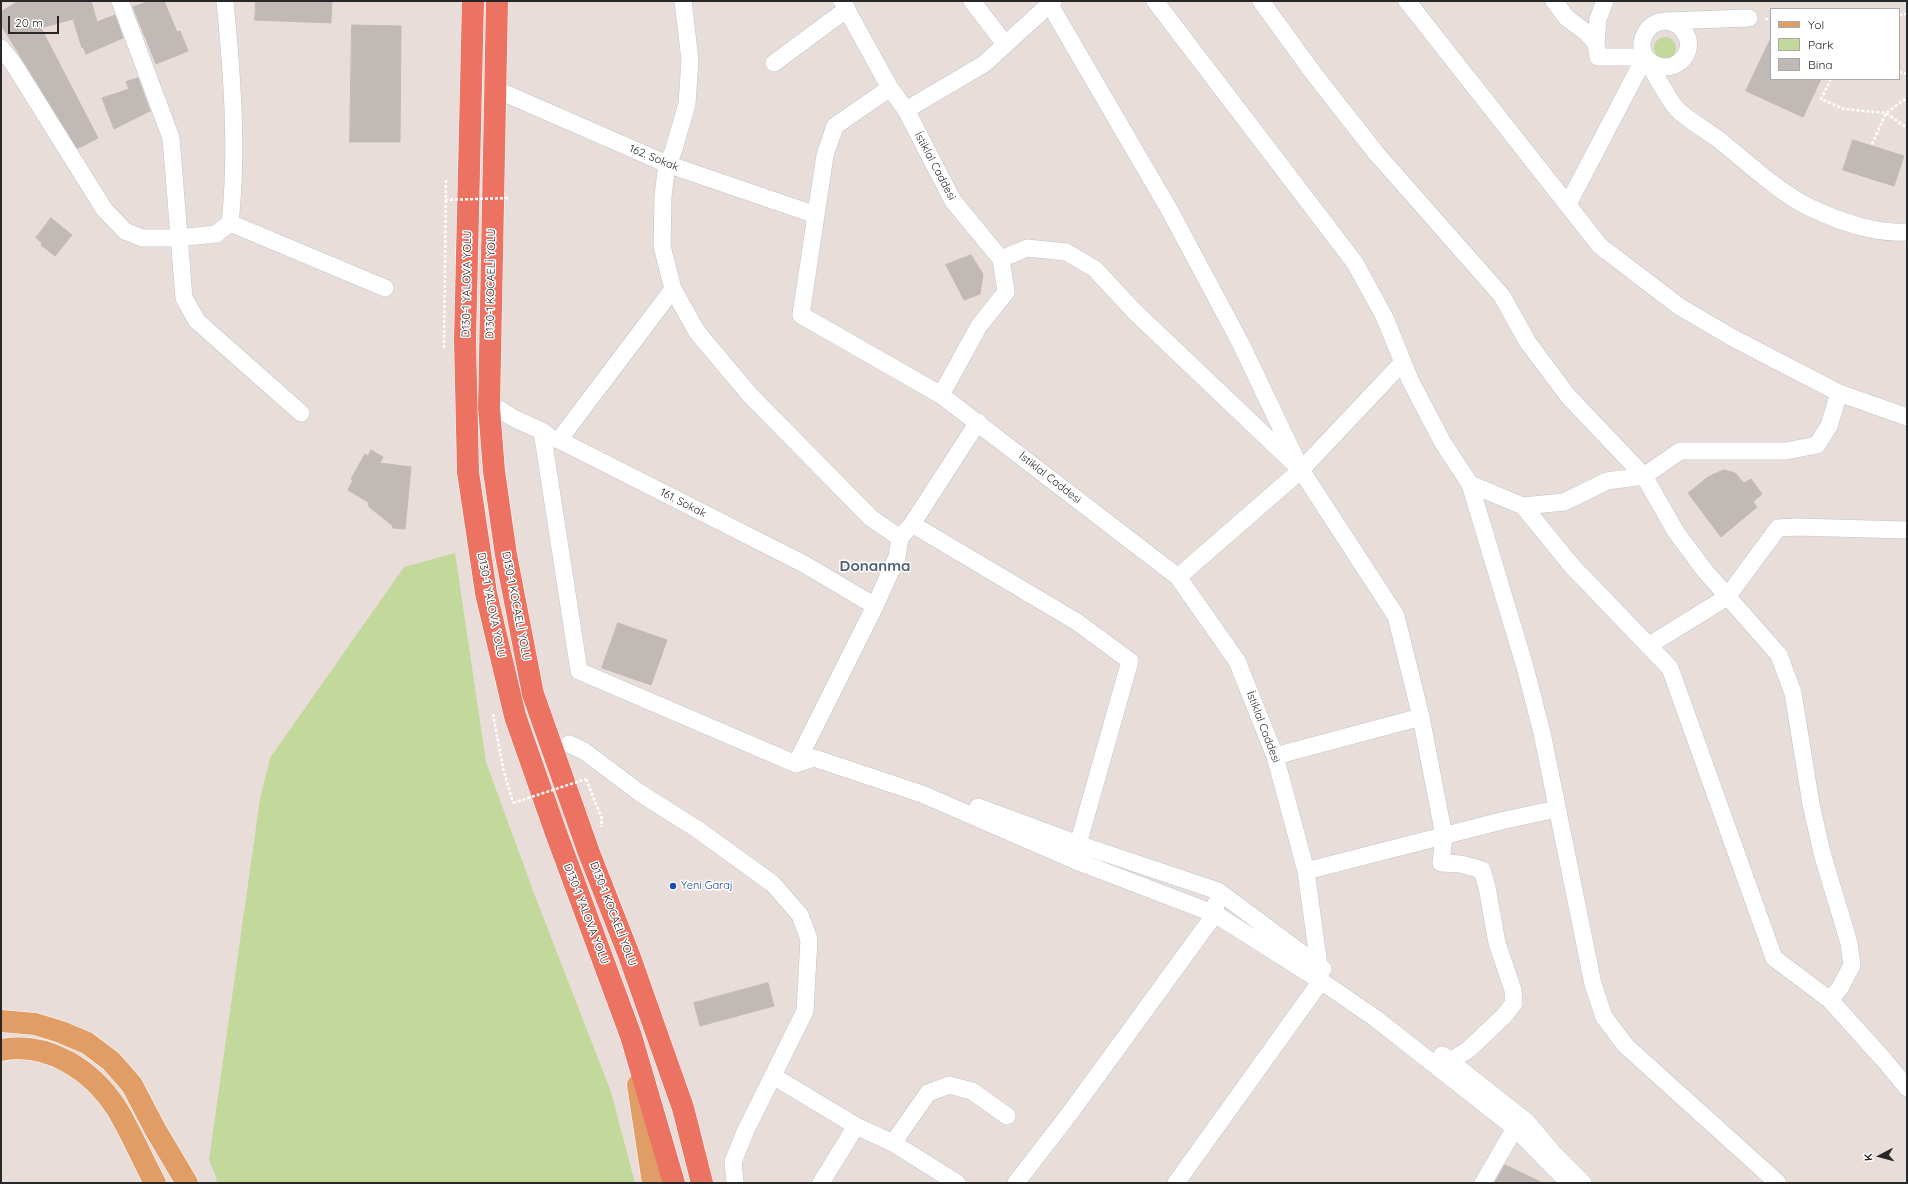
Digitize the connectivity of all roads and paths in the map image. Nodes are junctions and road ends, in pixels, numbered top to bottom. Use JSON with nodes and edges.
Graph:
{"nodes":[{"id":1,"x":120,"y":1,"type":"edge"},
{"id":2,"x":225,"y":1,"type":"edge"},
{"id":3,"x":473,"y":1,"type":"edge"},
{"id":4,"x":498,"y":1,"type":"edge"},
{"id":5,"x":683,"y":1,"type":"edge"},
{"id":6,"x":972,"y":1,"type":"edge"},
{"id":7,"x":1155,"y":1,"type":"edge"},
{"id":8,"x":1261,"y":1,"type":"edge"},
{"id":9,"x":1406,"y":1,"type":"edge"},
{"id":10,"x":1554,"y":1,"type":"edge"},
{"id":11,"x":1605,"y":1,"type":"edge"},
{"id":12,"x":1051,"y":3,"type":"edge"},
{"id":13,"x":845,"y":5,"type":"edge"},
{"id":14,"x":1749,"y":18,"type":"dead end"},
{"id":15,"x":1664,"y":21,"type":"junction"},
{"id":16,"x":1005,"y":44,"type":"junction"},
{"id":17,"x":1596,"y":44,"type":"junction"},
{"id":18,"x":1,"y":48,"type":"edge"},
{"id":19,"x":1645,"y":57,"type":"junction"},
{"id":20,"x":774,"y":63,"type":"dead end"},
{"id":21,"x":1673,"y":67,"type":"junction"},
{"id":22,"x":1830,"y":80,"type":"edge"},
{"id":23,"x":890,"y":88,"type":"junction"},
{"id":24,"x":495,"y":89,"type":"junction"},
{"id":25,"x":1907,"y":98,"type":"edge"},
{"id":26,"x":1676,"y":108,"type":"junction"},
{"id":27,"x":906,"y":110,"type":"junction"},
{"id":28,"x":1886,"y":113,"type":"junction"},
{"id":29,"x":1907,"y":128,"type":"edge"},
{"id":30,"x":1872,"y":144,"type":"dead end"},
{"id":31,"x":667,"y":164,"type":"junction"},
{"id":32,"x":446,"y":179,"type":"dead end"},
{"id":33,"x":509,"y":198,"type":"dead end"},
{"id":34,"x":1568,"y":204,"type":"junction"},
{"id":35,"x":816,"y":215,"type":"junction"},
{"id":36,"x":230,"y":223,"type":"junction"},
{"id":37,"x":1907,"y":232,"type":"edge"},
{"id":38,"x":178,"y":238,"type":"junction"},
{"id":39,"x":1002,"y":259,"type":"junction"},
{"id":40,"x":385,"y":288,"type":"dead end"},
{"id":41,"x":673,"y":289,"type":"junction"},
{"id":42,"x":1403,"y":362,"type":"junction"},
{"id":43,"x":1839,"y":393,"type":"junction"},
{"id":44,"x":941,"y":395,"type":"junction"},
{"id":45,"x":489,"y":408,"type":"junction"},
{"id":46,"x":300,"y":413,"type":"dead end"},
{"id":47,"x":1907,"y":417,"type":"edge"},
{"id":48,"x":978,"y":422,"type":"junction"},
{"id":49,"x":542,"y":431,"type":"junction"},
{"id":50,"x":560,"y":440,"type":"junction"},
{"id":51,"x":1300,"y":470,"type":"junction"},
{"id":52,"x":1644,"y":476,"type":"junction"},
{"id":53,"x":1470,"y":484,"type":"junction"},
{"id":54,"x":1523,"y":506,"type":"junction"},
{"id":55,"x":912,"y":524,"type":"junction"},
{"id":56,"x":1907,"y":530,"type":"edge"},
{"id":57,"x":900,"y":538,"type":"junction"},
{"id":58,"x":1178,"y":577,"type":"junction"},
{"id":59,"x":1727,"y":597,"type":"junction"},
{"id":60,"x":875,"y":606,"type":"junction"},
{"id":61,"x":1648,"y":646,"type":"junction"},
{"id":62,"x":1421,"y":716,"type":"junction"},
{"id":63,"x":569,"y":744,"type":"dead end"},
{"id":64,"x":1275,"y":756,"type":"junction"},
{"id":65,"x":796,"y":764,"type":"junction"},
{"id":66,"x":503,"y":768,"type":"dead end"},
{"id":67,"x":1557,"y":809,"type":"junction"},
{"id":68,"x":602,"y":819,"type":"dead end"},
{"id":69,"x":1444,"y":836,"type":"junction"},
{"id":70,"x":1076,"y":852,"type":"junction"},
{"id":71,"x":1306,"y":871,"type":"junction"},
{"id":72,"x":1218,"y":891,"type":"junction"},
{"id":73,"x":1215,"y":914,"type":"junction"},
{"id":74,"x":1320,"y":973,"type":"junction"},
{"id":75,"x":1830,"y":1000,"type":"junction"},
{"id":76,"x":1,"y":1021,"type":"edge"},
{"id":77,"x":631,"y":1036,"type":"junction"},
{"id":78,"x":1,"y":1050,"type":"edge"},
{"id":79,"x":1445,"y":1065,"type":"junction"},
{"id":80,"x":773,"y":1076,"type":"junction"},
{"id":81,"x":1907,"y":1088,"type":"edge"},
{"id":82,"x":1007,"y":1116,"type":"dead end"},
{"id":83,"x":1519,"y":1124,"type":"junction"},
{"id":84,"x":856,"y":1126,"type":"junction"},
{"id":85,"x":893,"y":1143,"type":"junction"},
{"id":86,"x":155,"y":1183,"type":"edge"},
{"id":87,"x":187,"y":1183,"type":"edge"},
{"id":88,"x":653,"y":1183,"type":"edge"},
{"id":89,"x":674,"y":1183,"type":"edge"},
{"id":90,"x":702,"y":1183,"type":"edge"},
{"id":91,"x":736,"y":1183,"type":"edge"},
{"id":92,"x":821,"y":1183,"type":"edge"},
{"id":93,"x":957,"y":1183,"type":"edge"},
{"id":94,"x":1016,"y":1183,"type":"edge"},
{"id":95,"x":1176,"y":1183,"type":"edge"},
{"id":96,"x":1483,"y":1183,"type":"edge"},
{"id":97,"x":1569,"y":1183,"type":"edge"},
{"id":98,"x":1583,"y":1183,"type":"edge"},
{"id":99,"x":1778,"y":1183,"type":"edge"}],
"edges":[{"from":1,"to":38,"type":"street"},
{"from":2,"to":36,"type":"street"},
{"from":3,"to":77,"type":"highway","name":"D130-1 YALOVA YOLU"},
{"from":4,"to":24,"type":"highway","name":"D130-1 KOCAELİ YOLU"},
{"from":5,"to":31,"type":"street"},
{"from":6,"to":16,"type":"street"},
{"from":7,"to":42,"type":"street"},
{"from":8,"to":52,"type":"street"},
{"from":9,"to":34,"type":"street"},
{"from":10,"to":17,"type":"street"},
{"from":11,"to":17,"type":"street"},
{"from":12,"to":16,"type":"street"},
{"from":12,"to":51,"type":"street"},
{"from":13,"to":20,"type":"street"},
{"from":13,"to":23,"type":"street","name":"İstiklal Caddesi"},
{"from":14,"to":15,"type":"street"},
{"from":15,"to":19,"type":"street"},
{"from":15,"to":21,"type":"street"},
{"from":16,"to":27,"type":"street"},
{"from":17,"to":19,"type":"street"},
{"from":18,"to":38,"type":"street"},
{"from":19,"to":21,"type":"street"},
{"from":19,"to":26,"type":"street"},
{"from":19,"to":34,"type":"street"},
{"from":21,"to":26,"type":"street"},
{"from":22,"to":28,"type":"path"},
{"from":23,"to":27,"type":"street","name":"İstiklal Caddesi"},
{"from":23,"to":35,"type":"street"},
{"from":24,"to":31,"type":"street","name":"162. Sokak"},
{"from":24,"to":45,"type":"highway","name":"D130-1 KOCAELİ YOLU"},
{"from":25,"to":28,"type":"path"},
{"from":26,"to":37,"type":"street"},
{"from":27,"to":39,"type":"street","name":"İstiklal Caddesi"},
{"from":28,"to":29,"type":"path"},
{"from":28,"to":30,"type":"path"},
{"from":31,"to":35,"type":"street","name":"162. Sokak"},
{"from":31,"to":41,"type":"street"},
{"from":32,"to":33,"type":"path","bridge":true},
{"from":34,"to":43,"type":"street"},
{"from":35,"to":44,"type":"street","name":"İstiklal Caddesi"},
{"from":36,"to":38,"type":"street"},
{"from":36,"to":40,"type":"street"},
{"from":38,"to":46,"type":"street"},
{"from":39,"to":44,"type":"street"},
{"from":39,"to":51,"type":"street"},
{"from":41,"to":50,"type":"street"},
{"from":41,"to":57,"type":"street"},
{"from":42,"to":51,"type":"street"},
{"from":42,"to":53,"type":"street"},
{"from":43,"to":47,"type":"street"},
{"from":43,"to":52,"type":"street"},
{"from":44,"to":48,"type":"street","name":"İstiklal Caddesi"},
{"from":45,"to":49,"type":"street","name":"161. Sokak"},
{"from":45,"to":90,"type":"highway","name":"D130-1 KOCAELİ YOLU"},
{"from":48,"to":55,"type":"street"},
{"from":48,"to":58,"type":"street","name":"İstiklal Caddesi"},
{"from":49,"to":50,"type":"street","name":"161. Sokak"},
{"from":49,"to":65,"type":"street"},
{"from":50,"to":60,"type":"street","name":"161. Sokak"},
{"from":51,"to":58,"type":"street"},
{"from":51,"to":62,"type":"street"},
{"from":52,"to":54,"type":"street"},
{"from":52,"to":59,"type":"street"},
{"from":53,"to":54,"type":"street"},
{"from":53,"to":67,"type":"street"},
{"from":54,"to":61,"type":"street"},
{"from":55,"to":57,"type":"street"},
{"from":55,"to":70,"type":"street"},
{"from":56,"to":59,"type":"street"},
{"from":57,"to":60,"type":"street"},
{"from":58,"to":64,"type":"street","name":"İstiklal Caddesi"},
{"from":59,"to":61,"type":"street"},
{"from":59,"to":75,"type":"street"},
{"from":60,"to":65,"type":"street"},
{"from":61,"to":75,"type":"street"},
{"from":62,"to":64,"type":"street"},
{"from":62,"to":69,"type":"street"},
{"from":63,"to":80,"type":"street"},
{"from":64,"to":71,"type":"street","name":"İstiklal Caddesi"},
{"from":65,"to":70,"type":"street"},
{"from":66,"to":68,"type":"path","bridge":true},
{"from":67,"to":69,"type":"street"},
{"from":67,"to":99,"type":"street"},
{"from":69,"to":71,"type":"street"},
{"from":69,"to":79,"type":"street"},
{"from":70,"to":72,"type":"street"},
{"from":70,"to":73,"type":"street"},
{"from":71,"to":74,"type":"street","name":"İstiklal Caddesi"},
{"from":72,"to":73,"type":"street"},
{"from":72,"to":74,"type":"street"},
{"from":73,"to":74,"type":"street"},
{"from":73,"to":94,"type":"street"},
{"from":74,"to":79,"type":"street"},
{"from":74,"to":95,"type":"street"},
{"from":75,"to":81,"type":"street"},
{"from":76,"to":87,"type":"main road"},
{"from":77,"to":88,"type":"main road"},
{"from":77,"to":89,"type":"highway","name":"D130-1 YALOVA YOLU"},
{"from":78,"to":86,"type":"main road"},
{"from":79,"to":83,"type":"street"},
{"from":80,"to":84,"type":"street"},
{"from":80,"to":91,"type":"street"},
{"from":82,"to":85,"type":"street"},
{"from":83,"to":96,"type":"street"},
{"from":83,"to":97,"type":"street"},
{"from":83,"to":98,"type":"street"},
{"from":84,"to":85,"type":"street"},
{"from":84,"to":92,"type":"street"},
{"from":85,"to":93,"type":"street"}]}
